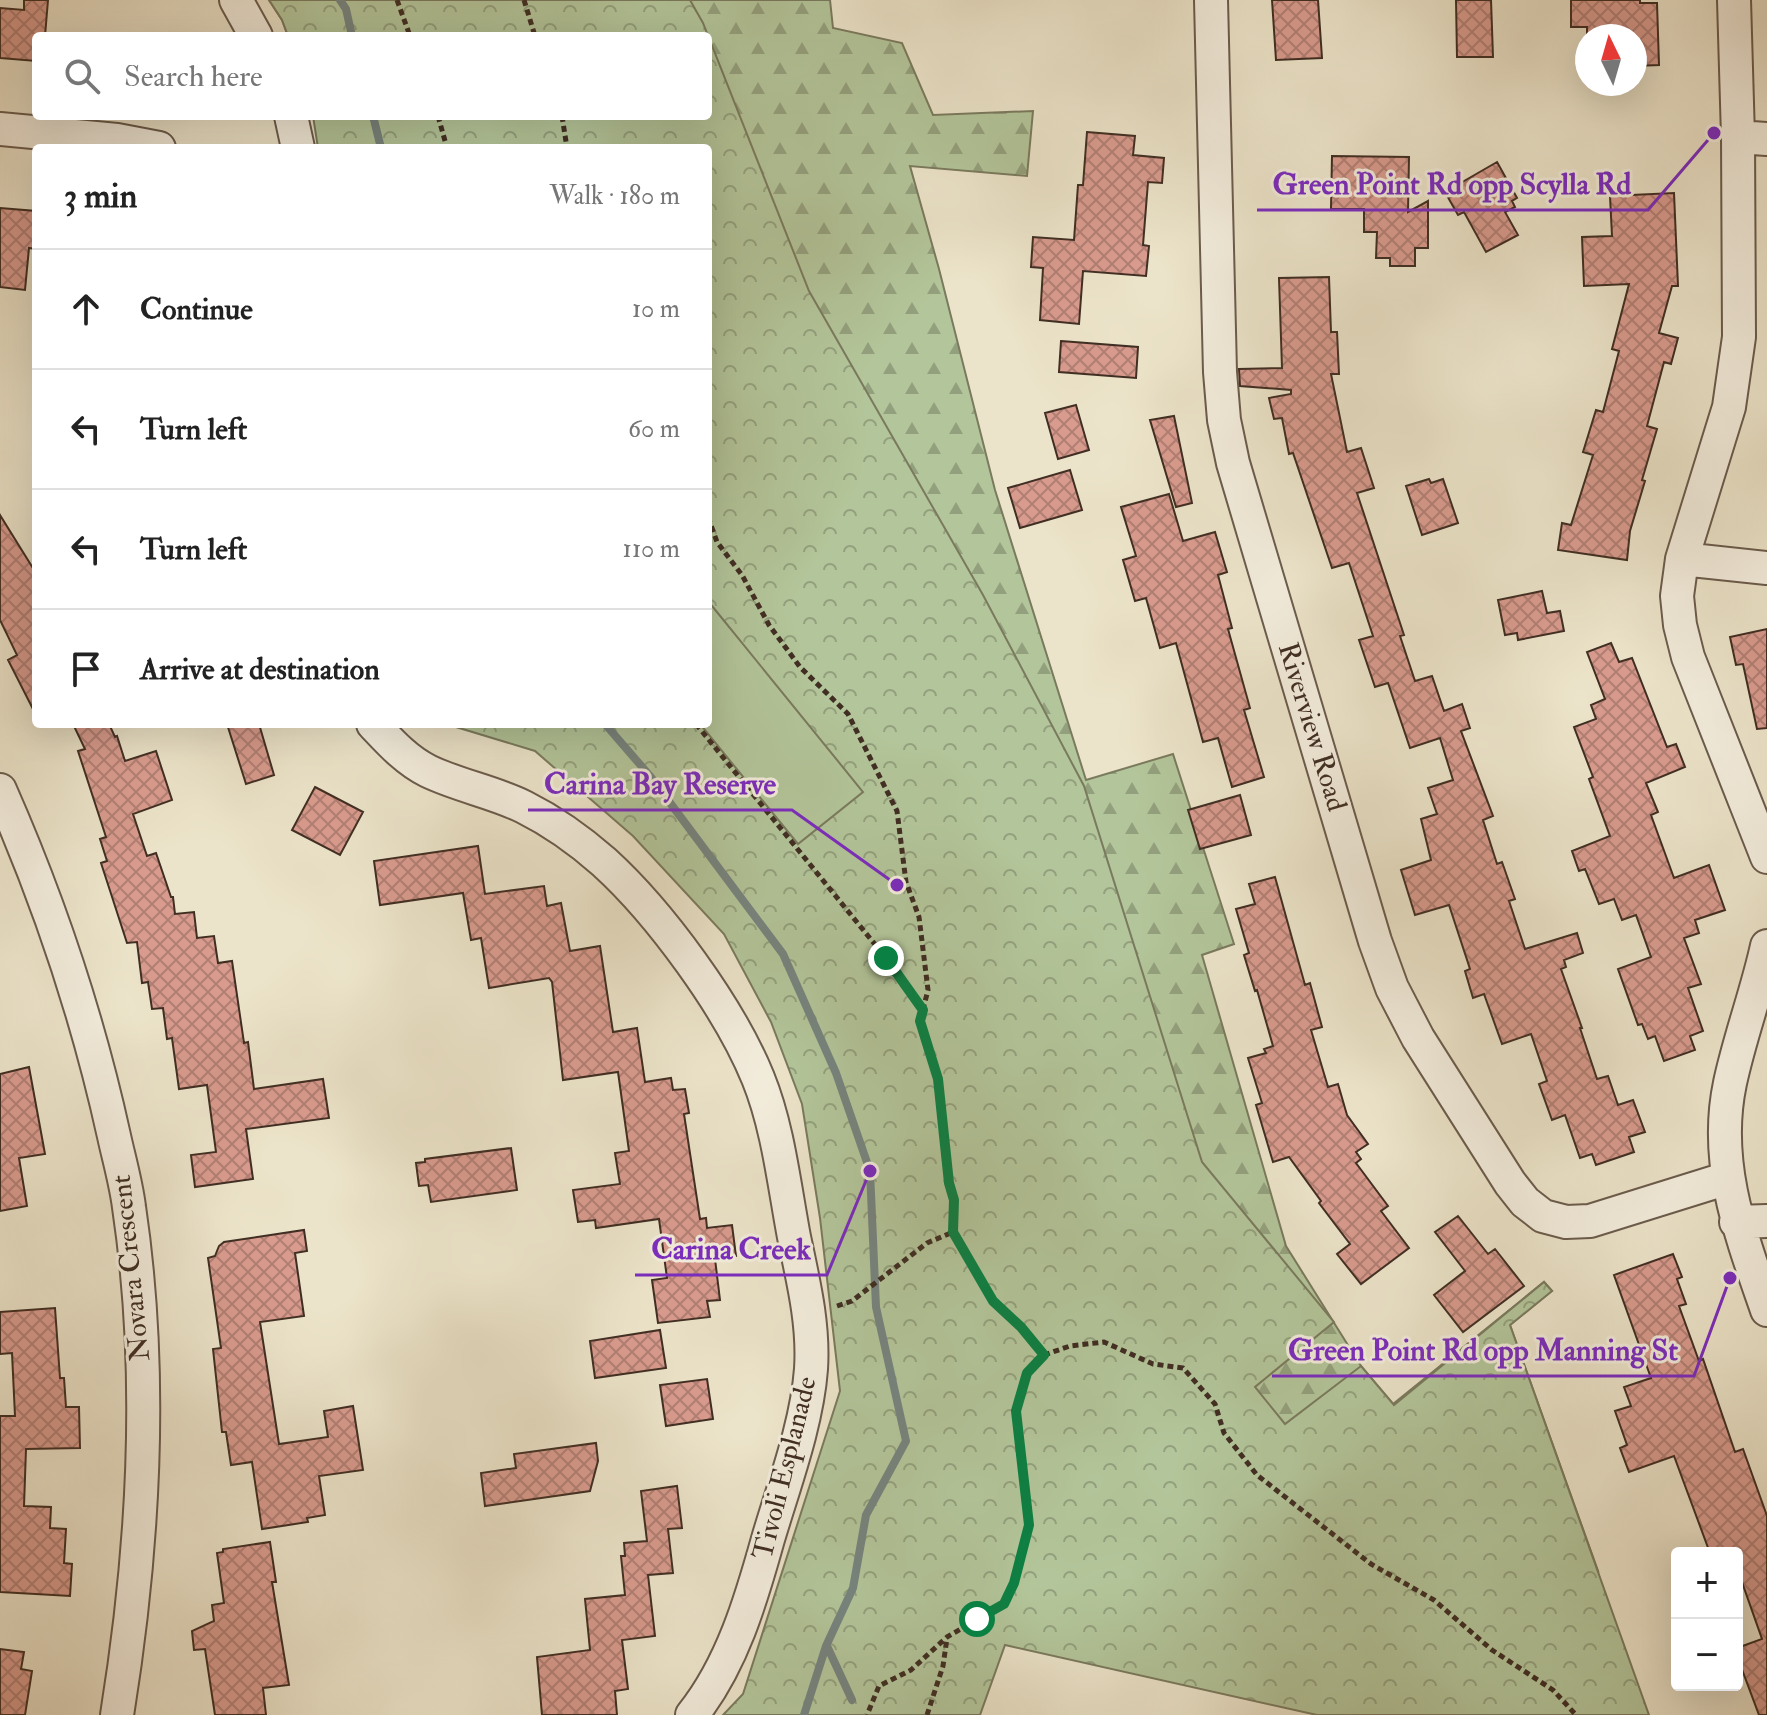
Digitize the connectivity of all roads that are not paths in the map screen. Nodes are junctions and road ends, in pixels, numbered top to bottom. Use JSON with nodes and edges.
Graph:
{"nodes":[{"id":1,"x":236,"y":0,"type":"edge"},
{"id":2,"x":1211,"y":0,"type":"edge"},
{"id":3,"x":1734,"y":0,"type":"edge"},
{"id":4,"x":254,"y":32,"type":"edge"},
{"id":5,"x":292,"y":120,"type":"edge"},
{"id":6,"x":0,"y":129,"type":"edge"},
{"id":7,"x":1753,"y":138,"type":"edge"},
{"id":8,"x":138,"y":144,"type":"edge"},
{"id":9,"x":297,"y":144,"type":"edge"},
{"id":10,"x":1682,"y":559,"type":"junction"},
{"id":11,"x":1767,"y":568,"type":"edge"},
{"id":12,"x":377,"y":728,"type":"edge"},
{"id":13,"x":0,"y":790,"type":"edge"},
{"id":14,"x":1767,"y":857,"type":"edge"},
{"id":15,"x":1767,"y":946,"type":"edge"},
{"id":16,"x":1728,"y":1178,"type":"junction"},
{"id":17,"x":1752,"y":1222,"type":"edge"},
{"id":18,"x":1767,"y":1310,"type":"edge"},
{"id":19,"x":117,"y":1715,"type":"edge"},
{"id":20,"x":692,"y":1715,"type":"edge"}],
"edges":[{"from":1,"to":4,"type":"street"},
{"from":2,"to":16,"type":"street","name":"Riverview Road"},
{"from":3,"to":7,"type":"street"},
{"from":5,"to":9,"type":"street"},
{"from":6,"to":8,"type":"street"},
{"from":7,"to":10,"type":"street"},
{"from":10,"to":11,"type":"street"},
{"from":10,"to":14,"type":"street"},
{"from":12,"to":20,"type":"street","name":"Tivoli Esplanade"},
{"from":13,"to":19,"type":"street","name":"Novara Crescent"},
{"from":15,"to":16,"type":"street"},
{"from":16,"to":17,"type":"street"},
{"from":17,"to":18,"type":"street"}]}
